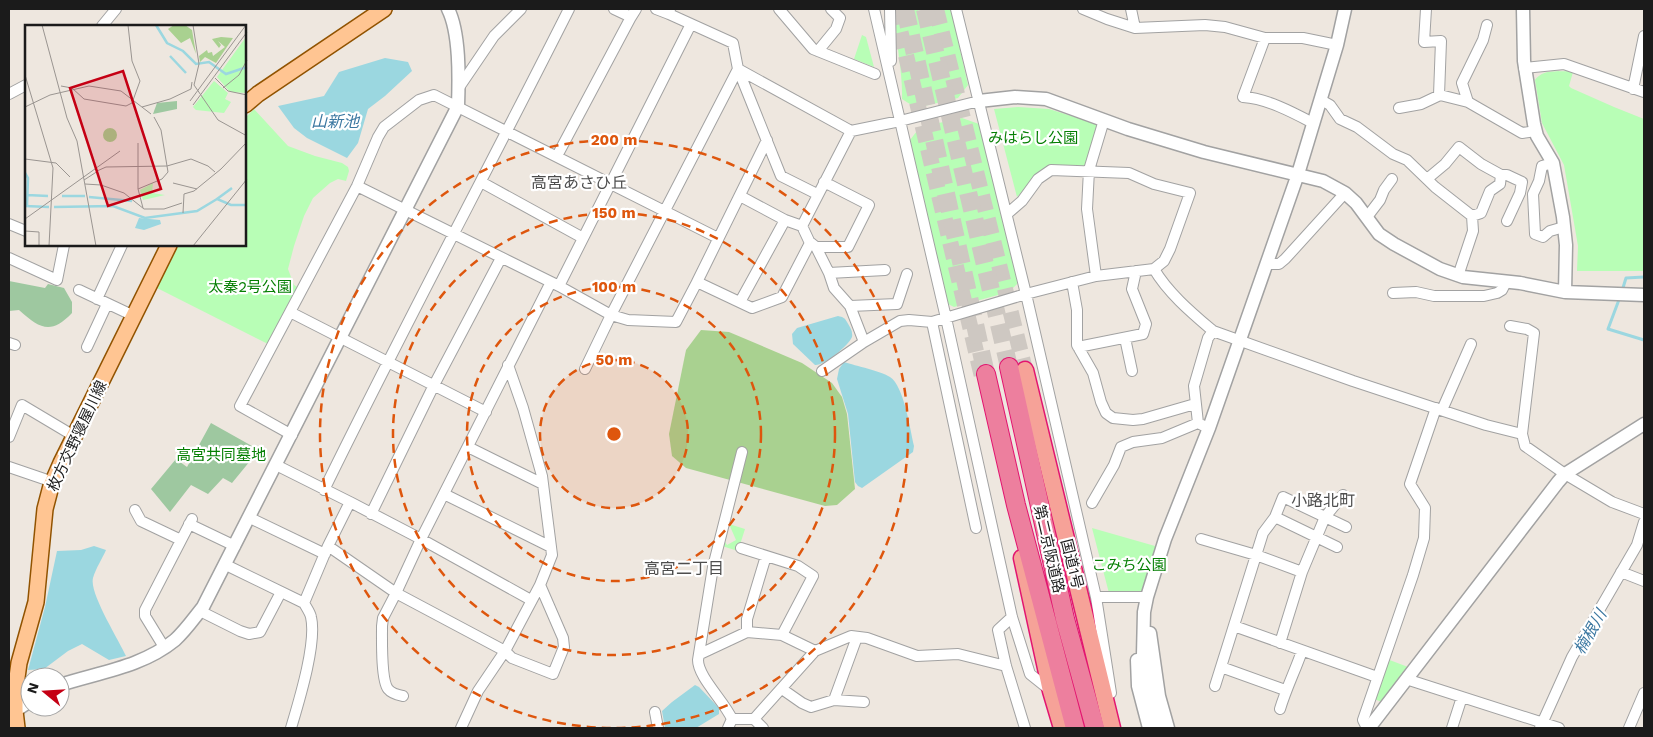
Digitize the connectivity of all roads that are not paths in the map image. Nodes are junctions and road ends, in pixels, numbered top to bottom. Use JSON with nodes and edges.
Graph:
{"nodes":[{"id":1,"x":116,"y":9,"type":"edge"},
{"id":2,"x":384,"y":9,"type":"edge"},
{"id":3,"x":448,"y":9,"type":"edge"},
{"id":4,"x":521,"y":9,"type":"edge"},
{"id":5,"x":569,"y":9,"type":"edge"},
{"id":6,"x":614,"y":9,"type":"edge"},
{"id":7,"x":656,"y":9,"type":"edge"},
{"id":8,"x":779,"y":9,"type":"edge"},
{"id":9,"x":831,"y":9,"type":"edge"},
{"id":10,"x":874,"y":9,"type":"edge"},
{"id":11,"x":890,"y":9,"type":"edge"},
{"id":12,"x":956,"y":9,"type":"edge"},
{"id":13,"x":1083,"y":9,"type":"edge"},
{"id":14,"x":1131,"y":9,"type":"edge"},
{"id":15,"x":1345,"y":9,"type":"edge"},
{"id":16,"x":1426,"y":9,"type":"edge"},
{"id":17,"x":1523,"y":9,"type":"edge"},
{"id":18,"x":670,"y":11,"type":"edge"},
{"id":19,"x":633,"y":13,"type":"edge"},
{"id":20,"x":691,"y":24,"type":"junction"},
{"id":21,"x":103,"y":25,"type":"edge"},
{"id":22,"x":1487,"y":25,"type":"dead end"},
{"id":23,"x":1135,"y":28,"type":"junction"},
{"id":24,"x":1644,"y":36,"type":"edge"},
{"id":25,"x":1266,"y":38,"type":"junction"},
{"id":26,"x":1337,"y":45,"type":"junction"},
{"id":27,"x":818,"y":51,"type":"junction"},
{"id":28,"x":1524,"y":68,"type":"junction"},
{"id":29,"x":738,"y":69,"type":"junction"},
{"id":30,"x":875,"y":74,"type":"dead end"},
{"id":31,"x":890,"y":76,"type":"junction"},
{"id":32,"x":25,"y":85,"type":"edge"},
{"id":33,"x":458,"y":89,"type":"junction"},
{"id":34,"x":1633,"y":89,"type":"junction"},
{"id":35,"x":1644,"y":92,"type":"edge"},
{"id":36,"x":9,"y":94,"type":"edge"},
{"id":37,"x":1439,"y":95,"type":"junction"},
{"id":38,"x":1321,"y":100,"type":"junction"},
{"id":39,"x":979,"y":101,"type":"junction"},
{"id":40,"x":1468,"y":102,"type":"junction"},
{"id":41,"x":246,"y":104,"type":"edge"},
{"id":42,"x":458,"y":106,"type":"junction"},
{"id":43,"x":1399,"y":108,"type":"dead end"},
{"id":44,"x":1104,"y":120,"type":"junction"},
{"id":45,"x":900,"y":121,"type":"junction"},
{"id":46,"x":1313,"y":123,"type":"junction"},
{"id":47,"x":508,"y":131,"type":"junction"},
{"id":48,"x":851,"y":131,"type":"junction"},
{"id":49,"x":1536,"y":131,"type":"junction"},
{"id":50,"x":767,"y":140,"type":"junction"},
{"id":51,"x":557,"y":156,"type":"junction"},
{"id":52,"x":1553,"y":163,"type":"junction"},
{"id":53,"x":1090,"y":170,"type":"junction"},
{"id":54,"x":1298,"y":174,"type":"junction"},
{"id":55,"x":1501,"y":175,"type":"junction"},
{"id":56,"x":1392,"y":179,"type":"dead end"},
{"id":57,"x":1427,"y":179,"type":"junction"},
{"id":58,"x":480,"y":182,"type":"junction"},
{"id":59,"x":824,"y":182,"type":"junction"},
{"id":60,"x":610,"y":185,"type":"junction"},
{"id":61,"x":357,"y":186,"type":"junction"},
{"id":62,"x":1344,"y":193,"type":"junction"},
{"id":63,"x":1520,"y":193,"type":"junction"},
{"id":64,"x":818,"y":194,"type":"junction"},
{"id":65,"x":740,"y":196,"type":"junction"},
{"id":66,"x":1533,"y":197,"type":"junction"},
{"id":67,"x":405,"y":211,"type":"junction"},
{"id":68,"x":665,"y":211,"type":"junction"},
{"id":69,"x":1007,"y":214,"type":"junction"},
{"id":70,"x":1472,"y":216,"type":"junction"},
{"id":71,"x":1367,"y":218,"type":"junction"},
{"id":72,"x":785,"y":220,"type":"junction"},
{"id":73,"x":1507,"y":221,"type":"dead end"},
{"id":74,"x":9,"y":224,"type":"edge"},
{"id":75,"x":802,"y":226,"type":"junction"},
{"id":76,"x":1564,"y":227,"type":"junction"},
{"id":77,"x":25,"y":231,"type":"edge"},
{"id":78,"x":453,"y":234,"type":"junction"},
{"id":79,"x":584,"y":238,"type":"junction"},
{"id":80,"x":718,"y":238,"type":"junction"},
{"id":81,"x":813,"y":245,"type":"junction"},
{"id":82,"x":62,"y":246,"type":"edge"},
{"id":83,"x":122,"y":246,"type":"edge"},
{"id":84,"x":169,"y":246,"type":"edge"},
{"id":85,"x":9,"y":258,"type":"edge"},
{"id":86,"x":500,"y":258,"type":"junction"},
{"id":87,"x":1266,"y":264,"type":"junction"},
{"id":88,"x":1154,"y":269,"type":"junction"},
{"id":89,"x":885,"y":270,"type":"dead end"},
{"id":90,"x":1136,"y":271,"type":"junction"},
{"id":91,"x":829,"y":273,"type":"junction"},
{"id":92,"x":907,"y":274,"type":"dead end"},
{"id":93,"x":1096,"y":276,"type":"junction"},
{"id":94,"x":1458,"y":276,"type":"junction"},
{"id":95,"x":697,"y":282,"type":"junction"},
{"id":96,"x":1072,"y":282,"type":"junction"},
{"id":97,"x":1506,"y":282,"type":"junction"},
{"id":98,"x":555,"y":284,"type":"junction"},
{"id":99,"x":79,"y":290,"type":"dead end"},
{"id":100,"x":1565,"y":292,"type":"junction"},
{"id":101,"x":1393,"y":293,"type":"dead end"},
{"id":102,"x":1026,"y":294,"type":"junction"},
{"id":103,"x":1644,"y":295,"type":"edge"},
{"id":104,"x":97,"y":299,"type":"junction"},
{"id":105,"x":740,"y":302,"type":"junction"},
{"id":106,"x":107,"y":304,"type":"junction"},
{"id":107,"x":850,"y":306,"type":"junction"},
{"id":108,"x":290,"y":312,"type":"junction"},
{"id":109,"x":611,"y":315,"type":"junction"},
{"id":110,"x":134,"y":316,"type":"junction"},
{"id":111,"x":946,"y":318,"type":"junction"},
{"id":112,"x":932,"y":322,"type":"junction"},
{"id":113,"x":1510,"y":326,"type":"dead end"},
{"id":114,"x":1213,"y":331,"type":"junction"},
{"id":115,"x":339,"y":338,"type":"junction"},
{"id":116,"x":1125,"y":338,"type":"junction"},
{"id":117,"x":864,"y":342,"type":"junction"},
{"id":118,"x":1240,"y":342,"type":"junction"},
{"id":119,"x":1471,"y":344,"type":"dead end"},
{"id":120,"x":87,"y":347,"type":"dead end"},
{"id":121,"x":1078,"y":348,"type":"junction"},
{"id":122,"x":387,"y":362,"type":"junction"},
{"id":123,"x":508,"y":365,"type":"junction"},
{"id":124,"x":585,"y":369,"type":"dead end"},
{"id":125,"x":1017,"y":369,"type":"joint"},
{"id":126,"x":822,"y":371,"type":"dead end"},
{"id":127,"x":1132,"y":371,"type":"dead end"},
{"id":128,"x":984,"y":377,"type":"joint"},
{"id":129,"x":434,"y":385,"type":"junction"},
{"id":130,"x":1195,"y":404,"type":"junction"},
{"id":131,"x":1439,"y":409,"type":"junction"},
{"id":132,"x":486,"y":412,"type":"junction"},
{"id":133,"x":1644,"y":424,"type":"edge"},
{"id":134,"x":1203,"y":426,"type":"junction"},
{"id":135,"x":1522,"y":434,"type":"junction"},
{"id":136,"x":292,"y":435,"type":"junction"},
{"id":137,"x":74,"y":436,"type":"junction"},
{"id":138,"x":9,"y":437,"type":"edge"},
{"id":139,"x":468,"y":447,"type":"junction"},
{"id":140,"x":742,"y":452,"type":"dead end"},
{"id":141,"x":276,"y":465,"type":"junction"},
{"id":142,"x":9,"y":466,"type":"edge"},
{"id":143,"x":1565,"y":474,"type":"junction"},
{"id":144,"x":53,"y":482,"type":"junction"},
{"id":145,"x":543,"y":484,"type":"junction"},
{"id":146,"x":324,"y":490,"type":"junction"},
{"id":147,"x":444,"y":494,"type":"junction"},
{"id":148,"x":1343,"y":495,"type":"dead end"},
{"id":149,"x":350,"y":502,"type":"junction"},
{"id":150,"x":1092,"y":503,"type":"dead end"},
{"id":151,"x":135,"y":510,"type":"dead end"},
{"id":152,"x":371,"y":514,"type":"junction"},
{"id":153,"x":1644,"y":514,"type":"edge"},
{"id":154,"x":1275,"y":517,"type":"junction"},
{"id":155,"x":1325,"y":517,"type":"junction"},
{"id":156,"x":250,"y":518,"type":"junction"},
{"id":157,"x":1644,"y":522,"type":"edge"},
{"id":158,"x":1346,"y":527,"type":"dead end"},
{"id":159,"x":976,"y":528,"type":"dead end"},
{"id":160,"x":1317,"y":537,"type":"junction"},
{"id":161,"x":421,"y":539,"type":"junction"},
{"id":162,"x":1201,"y":539,"type":"dead end"},
{"id":163,"x":181,"y":540,"type":"junction"},
{"id":164,"x":235,"y":546,"type":"junction"},
{"id":165,"x":551,"y":547,"type":"junction"},
{"id":166,"x":1337,"y":547,"type":"dead end"},
{"id":167,"x":741,"y":548,"type":"dead end"},
{"id":168,"x":327,"y":550,"type":"junction"},
{"id":169,"x":1256,"y":555,"type":"junction"},
{"id":170,"x":766,"y":556,"type":"junction"},
{"id":171,"x":226,"y":565,"type":"junction"},
{"id":172,"x":1302,"y":572,"type":"junction"},
{"id":173,"x":1621,"y":572,"type":"junction"},
{"id":174,"x":1644,"y":581,"type":"edge"},
{"id":175,"x":540,"y":586,"type":"junction"},
{"id":176,"x":281,"y":592,"type":"junction"},
{"id":177,"x":396,"y":593,"type":"junction"},
{"id":178,"x":1096,"y":597,"type":"junction"},
{"id":179,"x":1147,"y":597,"type":"junction"},
{"id":180,"x":531,"y":600,"type":"junction"},
{"id":181,"x":304,"y":603,"type":"junction"},
{"id":182,"x":200,"y":611,"type":"junction"},
{"id":183,"x":1012,"y":617,"type":"junction"},
{"id":184,"x":1144,"y":622,"type":"junction"},
{"id":185,"x":1234,"y":626,"type":"junction"},
{"id":186,"x":747,"y":632,"type":"junction"},
{"id":187,"x":782,"y":635,"type":"junction"},
{"id":188,"x":857,"y":637,"type":"junction"},
{"id":189,"x":1280,"y":643,"type":"junction"},
{"id":190,"x":164,"y":647,"type":"junction"},
{"id":191,"x":505,"y":651,"type":"junction"},
{"id":192,"x":815,"y":651,"type":"junction"},
{"id":193,"x":1302,"y":651,"type":"junction"},
{"id":194,"x":700,"y":654,"type":"junction"},
{"id":195,"x":1006,"y":666,"type":"junction"},
{"id":196,"x":1221,"y":667,"type":"junction"},
{"id":197,"x":1377,"y":677,"type":"junction"},
{"id":198,"x":1406,"y":679,"type":"junction"},
{"id":199,"x":70,"y":682,"type":"edge"},
{"id":200,"x":1215,"y":686,"type":"dead end"},
{"id":201,"x":782,"y":689,"type":"junction"},
{"id":202,"x":1285,"y":690,"type":"junction"},
{"id":203,"x":1051,"y":691,"type":"junction"},
{"id":204,"x":1644,"y":693,"type":"edge"},
{"id":205,"x":403,"y":696,"type":"dead end"},
{"id":206,"x":1462,"y":697,"type":"junction"},
{"id":207,"x":834,"y":700,"type":"junction"},
{"id":208,"x":864,"y":702,"type":"dead end"},
{"id":209,"x":1280,"y":709,"type":"dead end"},
{"id":210,"x":654,"y":712,"type":"dead end"},
{"id":211,"x":12,"y":715,"type":"edge"},
{"id":212,"x":754,"y":719,"type":"junction"},
{"id":213,"x":730,"y":724,"type":"edge"},
{"id":214,"x":1541,"y":725,"type":"edge"},
{"id":215,"x":17,"y":728,"type":"edge"},
{"id":216,"x":291,"y":728,"type":"edge"},
{"id":217,"x":461,"y":728,"type":"edge"},
{"id":218,"x":658,"y":728,"type":"edge"},
{"id":219,"x":763,"y":728,"type":"edge"},
{"id":220,"x":1025,"y":728,"type":"edge"},
{"id":221,"x":1062,"y":728,"type":"edge"},
{"id":222,"x":1075,"y":728,"type":"edge"},
{"id":223,"x":1095,"y":728,"type":"edge"},
{"id":224,"x":1113,"y":728,"type":"edge"},
{"id":225,"x":1149,"y":728,"type":"edge"},
{"id":226,"x":1158,"y":728,"type":"edge"},
{"id":227,"x":1168,"y":728,"type":"edge"},
{"id":228,"x":1368,"y":728,"type":"edge"},
{"id":229,"x":1452,"y":728,"type":"edge"},
{"id":230,"x":1559,"y":728,"type":"edge"},
{"id":231,"x":1629,"y":728,"type":"edge"}],
"edges":[{"from":1,"to":21,"type":"street"},
{"from":2,"to":41,"type":"main road"},
{"from":3,"to":33,"type":"street"},
{"from":4,"to":33,"type":"street"},
{"from":5,"to":47,"type":"street"},
{"from":6,"to":19,"type":"street"},
{"from":7,"to":18,"type":"street"},
{"from":8,"to":27,"type":"street"},
{"from":9,"to":27,"type":"street"},
{"from":10,"to":31,"type":"street"},
{"from":11,"to":31,"type":"street"},
{"from":12,"to":39,"type":"street"},
{"from":13,"to":23,"type":"street"},
{"from":14,"to":23,"type":"street"},
{"from":15,"to":26,"type":"street"},
{"from":16,"to":37,"type":"street"},
{"from":17,"to":28,"type":"street"},
{"from":18,"to":20,"type":"street"},
{"from":19,"to":51,"type":"street"},
{"from":20,"to":29,"type":"street"},
{"from":20,"to":60,"type":"street"},
{"from":22,"to":40,"type":"street"},
{"from":23,"to":25,"type":"street"},
{"from":24,"to":34,"type":"street"},
{"from":25,"to":26,"type":"street"},
{"from":25,"to":46,"type":"street"},
{"from":26,"to":38,"type":"street"},
{"from":27,"to":30,"type":"street"},
{"from":28,"to":34,"type":"street"},
{"from":28,"to":49,"type":"street"},
{"from":29,"to":48,"type":"street"},
{"from":29,"to":50,"type":"street"},
{"from":29,"to":68,"type":"street"},
{"from":31,"to":45,"type":"street"},
{"from":32,"to":36,"type":"street"},
{"from":33,"to":42,"type":"street"},
{"from":34,"to":35,"type":"street"},
{"from":37,"to":40,"type":"street"},
{"from":37,"to":43,"type":"street"},
{"from":38,"to":46,"type":"street"},
{"from":38,"to":57,"type":"street"},
{"from":39,"to":44,"type":"street"},
{"from":39,"to":45,"type":"street"},
{"from":39,"to":69,"type":"street"},
{"from":40,"to":49,"type":"street"},
{"from":42,"to":47,"type":"street"},
{"from":42,"to":61,"type":"street"},
{"from":42,"to":67,"type":"street"},
{"from":44,"to":53,"type":"street"},
{"from":44,"to":54,"type":"street"},
{"from":45,"to":48,"type":"street"},
{"from":45,"to":111,"type":"street"},
{"from":46,"to":54,"type":"street"},
{"from":47,"to":51,"type":"street"},
{"from":47,"to":58,"type":"street"},
{"from":48,"to":59,"type":"street"},
{"from":49,"to":52,"type":"street"},
{"from":50,"to":64,"type":"street"},
{"from":50,"to":65,"type":"street"},
{"from":51,"to":60,"type":"street"},
{"from":52,"to":66,"type":"street"},
{"from":52,"to":76,"type":"street"},
{"from":53,"to":69,"type":"street"},
{"from":53,"to":88,"type":"street"},
{"from":53,"to":93,"type":"street"},
{"from":54,"to":62,"type":"street"},
{"from":54,"to":87,"type":"street"},
{"from":55,"to":57,"type":"street"},
{"from":55,"to":63,"type":"street"},
{"from":55,"to":70,"type":"street"},
{"from":56,"to":71,"type":"street"},
{"from":57,"to":70,"type":"street"},
{"from":58,"to":78,"type":"street"},
{"from":58,"to":79,"type":"street"},
{"from":59,"to":64,"type":"street"},
{"from":59,"to":81,"type":"street"},
{"from":60,"to":68,"type":"street"},
{"from":60,"to":79,"type":"street"},
{"from":61,"to":67,"type":"street"},
{"from":61,"to":108,"type":"street"},
{"from":62,"to":71,"type":"street"},
{"from":62,"to":87,"type":"street"},
{"from":63,"to":66,"type":"street"},
{"from":63,"to":73,"type":"street"},
{"from":64,"to":75,"type":"street"},
{"from":65,"to":72,"type":"street"},
{"from":65,"to":80,"type":"street"},
{"from":66,"to":76,"type":"street"},
{"from":67,"to":78,"type":"street"},
{"from":67,"to":115,"type":"street"},
{"from":68,"to":80,"type":"street"},
{"from":68,"to":109,"type":"street"},
{"from":69,"to":102,"type":"street"},
{"from":70,"to":94,"type":"street"},
{"from":71,"to":94,"type":"street"},
{"from":72,"to":75,"type":"street"},
{"from":72,"to":105,"type":"street"},
{"from":74,"to":77,"type":"street"},
{"from":75,"to":81,"type":"street"},
{"from":76,"to":100,"type":"street"},
{"from":78,"to":86,"type":"street"},
{"from":78,"to":122,"type":"street"},
{"from":79,"to":98,"type":"street"},
{"from":80,"to":95,"type":"street"},
{"from":81,"to":91,"type":"street"},
{"from":81,"to":105,"type":"street"},
{"from":82,"to":85,"type":"street"},
{"from":83,"to":104,"type":"street"},
{"from":84,"to":110,"type":"main road","name":"枚方交野寝屋川線"},
{"from":86,"to":98,"type":"street"},
{"from":86,"to":129,"type":"street"},
{"from":87,"to":118,"type":"street"},
{"from":88,"to":90,"type":"street"},
{"from":88,"to":114,"type":"street"},
{"from":89,"to":91,"type":"street"},
{"from":90,"to":93,"type":"street"},
{"from":90,"to":116,"type":"street"},
{"from":91,"to":107,"type":"street"},
{"from":92,"to":107,"type":"street"},
{"from":93,"to":96,"type":"street"},
{"from":94,"to":97,"type":"street"},
{"from":95,"to":105,"type":"street"},
{"from":95,"to":109,"type":"street"},
{"from":96,"to":102,"type":"street"},
{"from":96,"to":121,"type":"street"},
{"from":97,"to":100,"type":"street"},
{"from":97,"to":101,"type":"street"},
{"from":98,"to":109,"type":"street"},
{"from":98,"to":123,"type":"street"},
{"from":99,"to":104,"type":"street"},
{"from":100,"to":103,"type":"street"},
{"from":102,"to":111,"type":"street"},
{"from":102,"to":178,"type":"street"},
{"from":104,"to":106,"type":"street"},
{"from":106,"to":110,"type":"street"},
{"from":106,"to":120,"type":"street"},
{"from":107,"to":117,"type":"street"},
{"from":108,"to":115,"type":"street"},
{"from":108,"to":136,"type":"street"},
{"from":109,"to":124,"type":"street"},
{"from":110,"to":137,"type":"main road","name":"枚方交野寝屋川線"},
{"from":111,"to":112,"type":"street"},
{"from":111,"to":183,"type":"street"},
{"from":112,"to":117,"type":"street"},
{"from":112,"to":159,"type":"street"},
{"from":113,"to":135,"type":"street"},
{"from":114,"to":118,"type":"street"},
{"from":114,"to":130,"type":"street"},
{"from":115,"to":122,"type":"street"},
{"from":115,"to":136,"type":"street"},
{"from":116,"to":121,"type":"street"},
{"from":116,"to":127,"type":"street"},
{"from":117,"to":126,"type":"street"},
{"from":118,"to":131,"type":"street"},
{"from":118,"to":134,"type":"street"},
{"from":119,"to":131,"type":"street"},
{"from":121,"to":130,"type":"street"},
{"from":122,"to":129,"type":"street"},
{"from":122,"to":146,"type":"street"},
{"from":123,"to":132,"type":"street"},
{"from":123,"to":145,"type":"street"},
{"from":125,"to":223,"type":"highway","name":"第二京阪道路"},
{"from":125,"to":224,"type":"highway","name":"国道1号"},
{"from":128,"to":203,"type":"highway"},
{"from":128,"to":222,"type":"highway","name":"第二京阪道路"},
{"from":129,"to":132,"type":"street"},
{"from":129,"to":152,"type":"street"},
{"from":130,"to":134,"type":"street"},
{"from":131,"to":135,"type":"street"},
{"from":131,"to":197,"type":"street"},
{"from":132,"to":139,"type":"street"},
{"from":133,"to":143,"type":"street"},
{"from":134,"to":150,"type":"street"},
{"from":134,"to":179,"type":"street"},
{"from":135,"to":143,"type":"street"},
{"from":136,"to":141,"type":"street"},
{"from":137,"to":138,"type":"street"},
{"from":137,"to":144,"type":"main road","name":"枚方交野寝屋川線"},
{"from":139,"to":145,"type":"street"},
{"from":139,"to":147,"type":"street"},
{"from":140,"to":194,"type":"street"},
{"from":141,"to":146,"type":"street"},
{"from":141,"to":156,"type":"street"},
{"from":142,"to":144,"type":"street"},
{"from":143,"to":153,"type":"street"},
{"from":143,"to":198,"type":"street"},
{"from":144,"to":211,"type":"main road","name":"枚方交野寝屋川線"},
{"from":145,"to":165,"type":"street"},
{"from":146,"to":149,"type":"street"},
{"from":147,"to":161,"type":"street"},
{"from":147,"to":165,"type":"street"},
{"from":148,"to":155,"type":"street"},
{"from":149,"to":152,"type":"street"},
{"from":149,"to":168,"type":"street"},
{"from":151,"to":163,"type":"street"},
{"from":152,"to":161,"type":"street"},
{"from":154,"to":155,"type":"street"},
{"from":154,"to":160,"type":"street"},
{"from":154,"to":169,"type":"street"},
{"from":155,"to":158,"type":"street"},
{"from":155,"to":160,"type":"street"},
{"from":156,"to":164,"type":"street"},
{"from":156,"to":168,"type":"street"},
{"from":157,"to":173,"type":"street"},
{"from":160,"to":166,"type":"street"},
{"from":160,"to":172,"type":"street"},
{"from":161,"to":177,"type":"street"},
{"from":161,"to":180,"type":"street"},
{"from":162,"to":169,"type":"street"},
{"from":163,"to":164,"type":"street"},
{"from":163,"to":190,"type":"street"},
{"from":164,"to":171,"type":"street"},
{"from":165,"to":175,"type":"street"},
{"from":167,"to":170,"type":"street"},
{"from":168,"to":177,"type":"street"},
{"from":168,"to":181,"type":"street"},
{"from":169,"to":172,"type":"street"},
{"from":169,"to":185,"type":"street"},
{"from":170,"to":186,"type":"street"},
{"from":170,"to":187,"type":"street"},
{"from":171,"to":176,"type":"street"},
{"from":171,"to":182,"type":"street"},
{"from":172,"to":189,"type":"street"},
{"from":173,"to":174,"type":"street"},
{"from":173,"to":214,"type":"street"},
{"from":175,"to":180,"type":"street"},
{"from":175,"to":191,"type":"street"},
{"from":176,"to":181,"type":"street"},
{"from":176,"to":182,"type":"street"},
{"from":177,"to":191,"type":"street"},
{"from":177,"to":205,"type":"street"},
{"from":178,"to":179,"type":"street"},
{"from":178,"to":224,"type":"street"},
{"from":179,"to":184,"type":"street"},
{"from":180,"to":191,"type":"street"},
{"from":181,"to":216,"type":"street"},
{"from":182,"to":190,"type":"street"},
{"from":183,"to":195,"type":"street"},
{"from":183,"to":203,"type":"street"},
{"from":184,"to":225,"type":"street"},
{"from":184,"to":226,"type":"street"},
{"from":184,"to":227,"type":"street"},
{"from":185,"to":189,"type":"street"},
{"from":185,"to":196,"type":"street"},
{"from":186,"to":187,"type":"street"},
{"from":186,"to":194,"type":"street"},
{"from":187,"to":192,"type":"street"},
{"from":188,"to":192,"type":"street"},
{"from":188,"to":195,"type":"street"},
{"from":188,"to":207,"type":"street"},
{"from":189,"to":193,"type":"street"},
{"from":190,"to":199,"type":"street"},
{"from":191,"to":217,"type":"street"},
{"from":192,"to":201,"type":"street"},
{"from":193,"to":197,"type":"street"},
{"from":193,"to":202,"type":"street"},
{"from":194,"to":213,"type":"street"},
{"from":195,"to":220,"type":"street"},
{"from":196,"to":200,"type":"street"},
{"from":196,"to":202,"type":"street"},
{"from":197,"to":228,"type":"street"},
{"from":198,"to":206,"type":"street"},
{"from":198,"to":228,"type":"street"},
{"from":201,"to":207,"type":"street"},
{"from":201,"to":212,"type":"street"},
{"from":202,"to":209,"type":"street"},
{"from":203,"to":221,"type":"highway"},
{"from":204,"to":231,"type":"street"},
{"from":206,"to":214,"type":"street"},
{"from":206,"to":229,"type":"street"},
{"from":207,"to":208,"type":"street"},
{"from":210,"to":218,"type":"street"},
{"from":211,"to":215,"type":"main road","name":"枚方交野寝屋川線"},
{"from":212,"to":213,"type":"street"},
{"from":212,"to":219,"type":"street"},
{"from":214,"to":230,"type":"street"}]}
